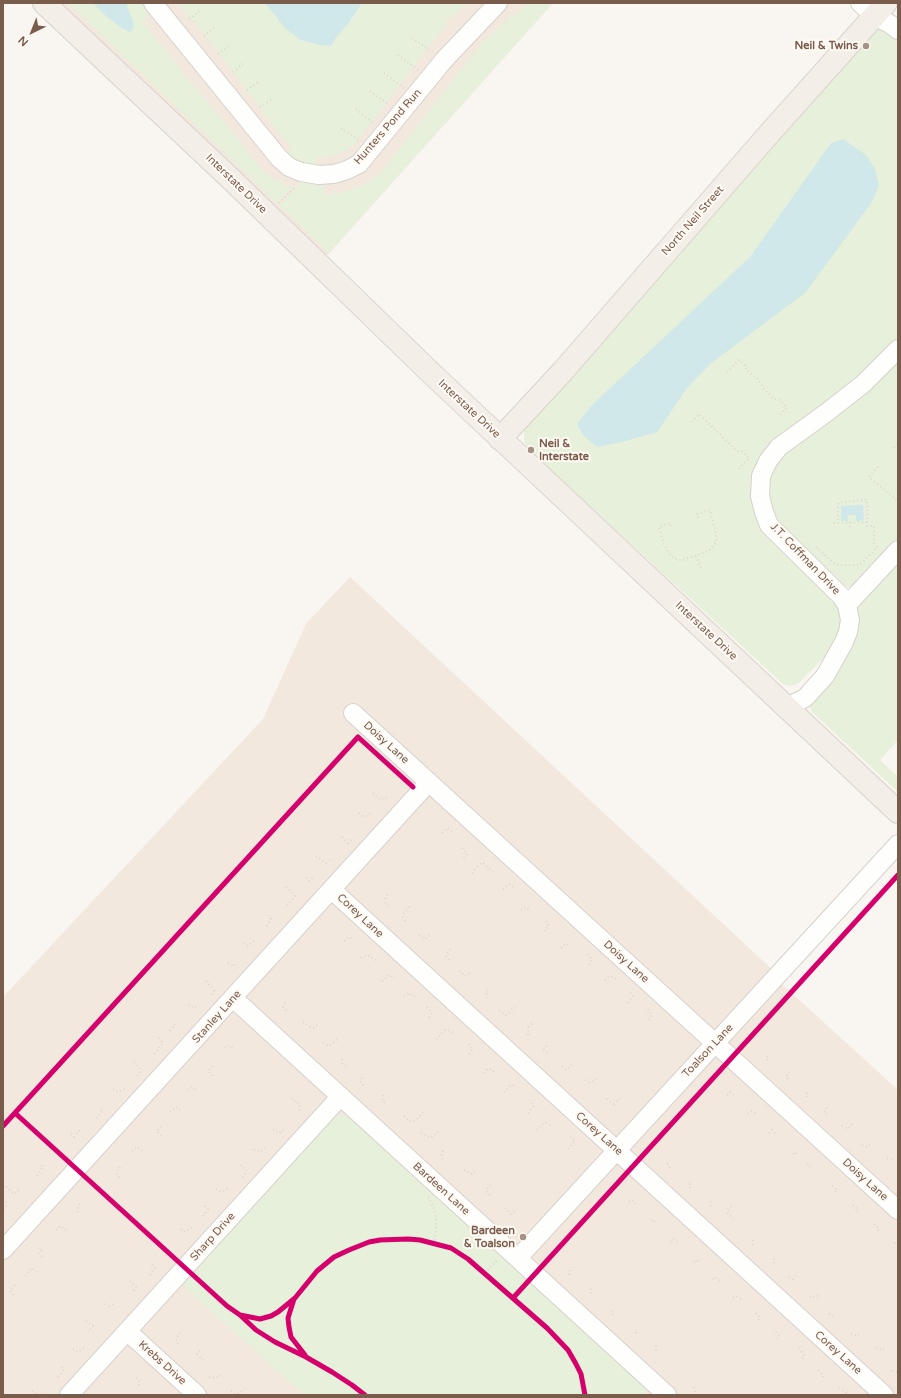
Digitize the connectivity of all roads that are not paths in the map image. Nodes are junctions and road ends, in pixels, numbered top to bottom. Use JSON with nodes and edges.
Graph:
{"nodes":[{"id":1,"x":44,"y":3,"type":"edge"},
{"id":2,"x":152,"y":3,"type":"edge"},
{"id":3,"x":498,"y":3,"type":"edge"},
{"id":4,"x":873,"y":7,"type":"edge"},
{"id":5,"x":898,"y":30,"type":"edge"},
{"id":6,"x":898,"y":349,"type":"edge"},
{"id":7,"x":500,"y":439,"type":"junction"},
{"id":8,"x":898,"y":550,"type":"edge"},
{"id":9,"x":847,"y":605,"type":"junction"},
{"id":10,"x":787,"y":707,"type":"junction"},
{"id":11,"x":353,"y":713,"type":"dead end"},
{"id":12,"x":429,"y":782,"type":"junction"},
{"id":13,"x":898,"y":812,"type":"edge"},
{"id":14,"x":898,"y":844,"type":"edge"},
{"id":15,"x":332,"y":890,"type":"junction"},
{"id":16,"x":233,"y":998,"type":"junction"},
{"id":17,"x":715,"y":1043,"type":"junction"},
{"id":18,"x":340,"y":1097,"type":"junction"},
{"id":19,"x":617,"y":1150,"type":"junction"},
{"id":20,"x":898,"y":1210,"type":"edge"},
{"id":21,"x":3,"y":1250,"type":"edge"},
{"id":22,"x":510,"y":1256,"type":"junction"},
{"id":23,"x":127,"y":1331,"type":"junction"},
{"id":24,"x":663,"y":1394,"type":"edge"},
{"id":25,"x":69,"y":1395,"type":"edge"},
{"id":26,"x":197,"y":1395,"type":"edge"},
{"id":27,"x":884,"y":1395,"type":"edge"}],
"edges":[{"from":1,"to":7,"type":"main road","name":"Interstate Drive"},
{"from":2,"to":3,"type":"street","name":"Hunters Pond Run"},
{"from":4,"to":5,"type":"street"},
{"from":4,"to":7,"type":"main road","name":"North Neil Street"},
{"from":6,"to":9,"type":"street","name":"J.T. Coffman Drive"},
{"from":7,"to":10,"type":"main road","name":"Interstate Drive"},
{"from":8,"to":9,"type":"street"},
{"from":9,"to":10,"type":"street","name":"J.T. Coffman Drive"},
{"from":10,"to":13,"type":"main road","name":"Interstate Drive"},
{"from":11,"to":12,"type":"street","name":"Doisy Lane"},
{"from":12,"to":15,"type":"street","name":"Stanley Lane"},
{"from":12,"to":17,"type":"street","name":"Doisy Lane"},
{"from":14,"to":17,"type":"street","name":"Toalson Lane"},
{"from":15,"to":16,"type":"street","name":"Stanley Lane"},
{"from":15,"to":19,"type":"street","name":"Corey Lane"},
{"from":16,"to":18,"type":"street","name":"Bardeen Lane"},
{"from":16,"to":21,"type":"street","name":"Stanley Lane"},
{"from":17,"to":19,"type":"street","name":"Toalson Lane"},
{"from":17,"to":20,"type":"street","name":"Doisy Lane"},
{"from":18,"to":22,"type":"street","name":"Bardeen Lane"},
{"from":18,"to":23,"type":"street","name":"Sharp Drive"},
{"from":19,"to":22,"type":"street","name":"Toalson Lane"},
{"from":19,"to":27,"type":"street","name":"Corey Lane"},
{"from":22,"to":24,"type":"street","name":"Bardeen Lane"},
{"from":23,"to":25,"type":"street","name":"Sharp Drive"},
{"from":23,"to":26,"type":"street","name":"Krebs Drive"}]}
